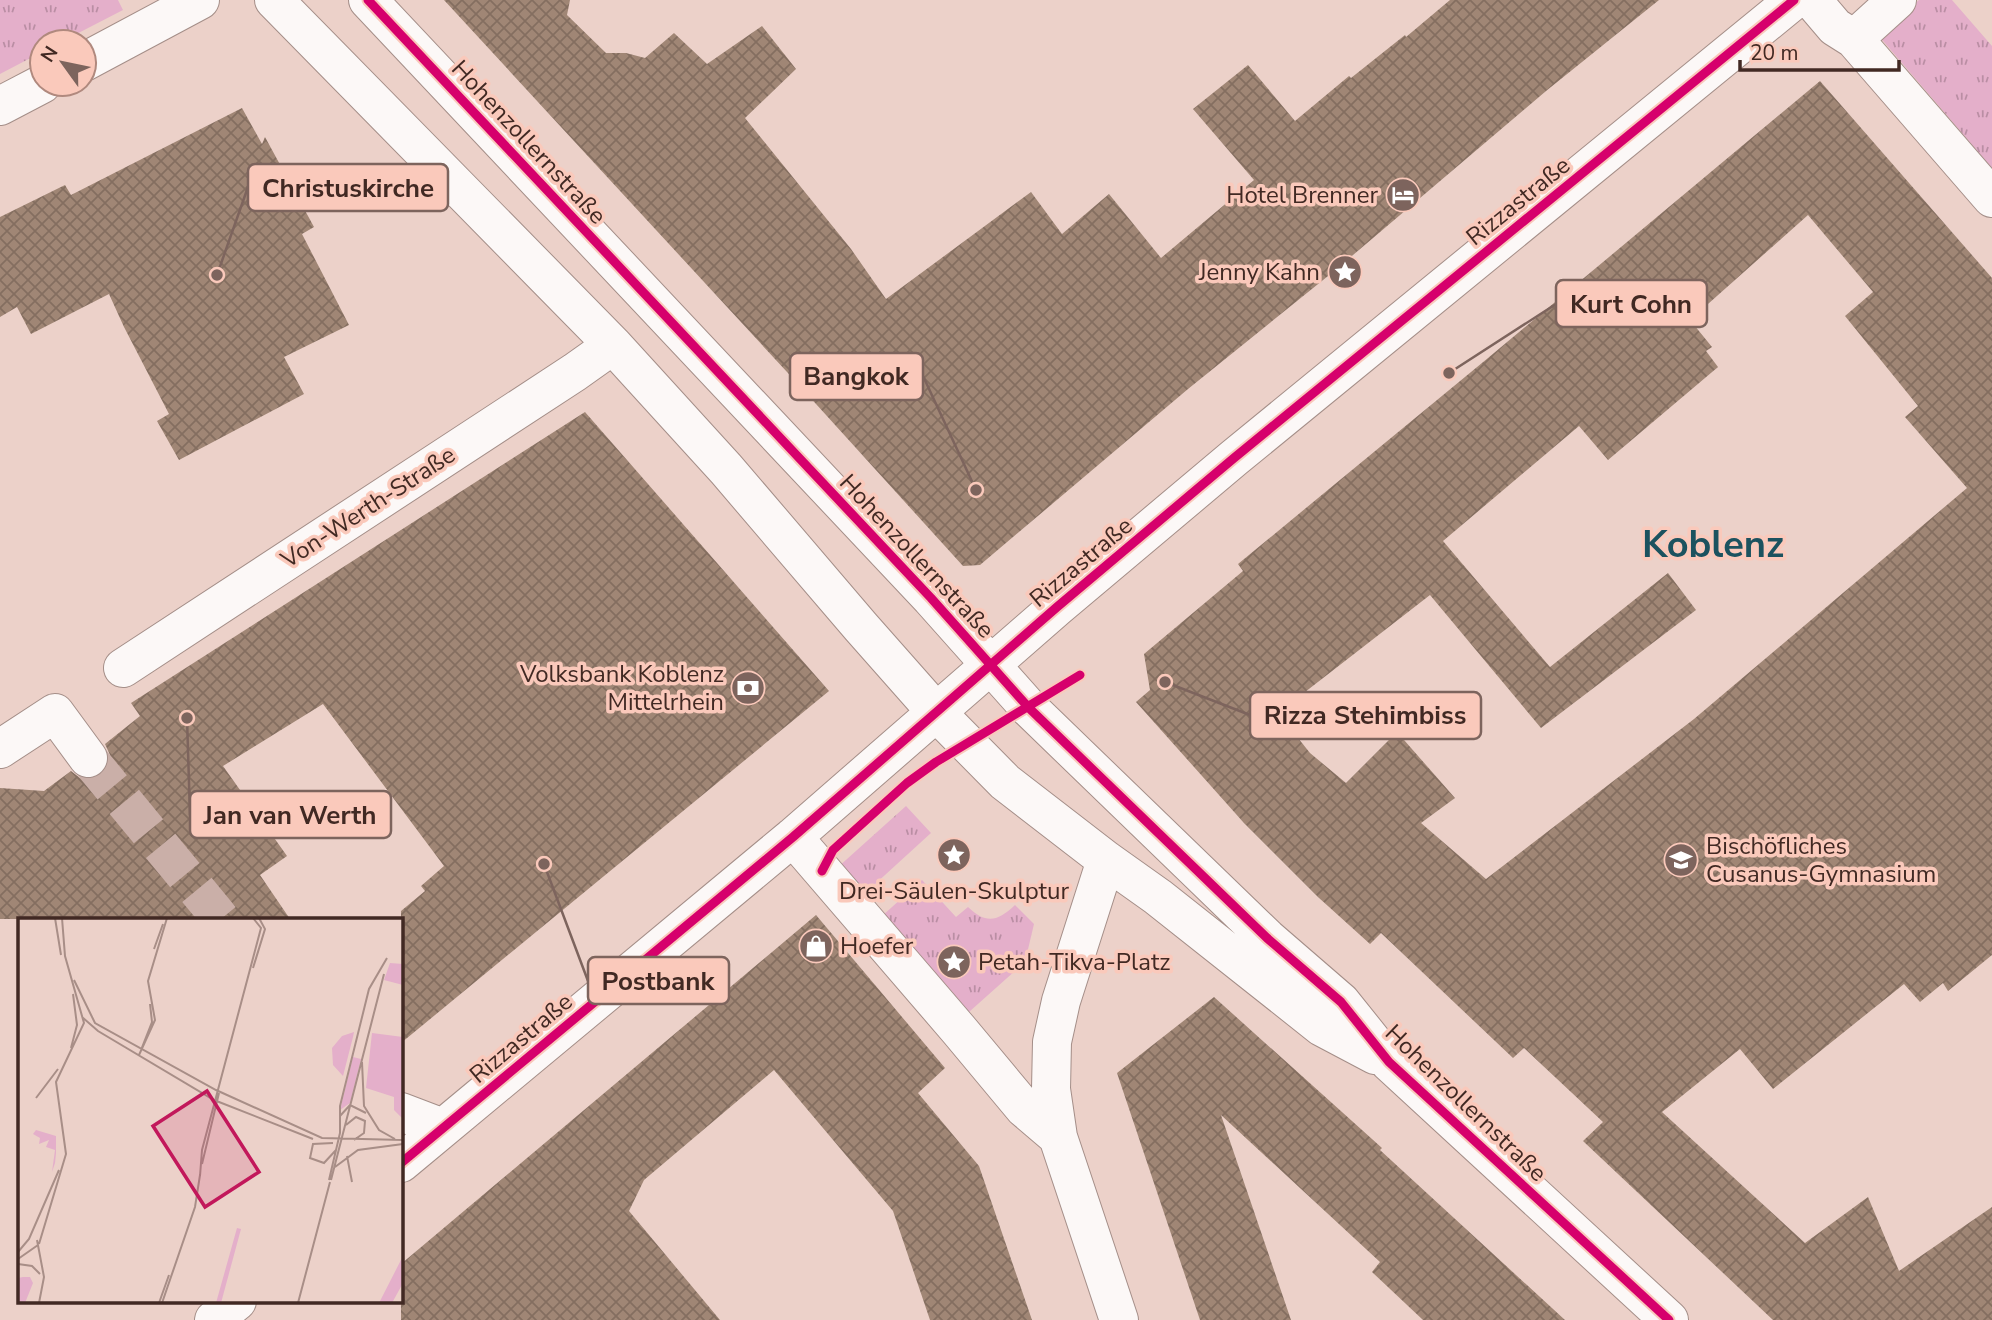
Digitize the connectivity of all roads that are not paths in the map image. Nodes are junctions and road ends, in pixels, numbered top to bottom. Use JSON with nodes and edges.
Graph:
{"nodes":[{"id":1,"x":200,"y":0,"type":"edge"},
{"id":2,"x":274,"y":0,"type":"edge"},
{"id":3,"x":368,"y":0,"type":"edge"},
{"id":4,"x":1794,"y":0,"type":"edge"},
{"id":5,"x":1812,"y":0,"type":"edge"},
{"id":6,"x":1897,"y":0,"type":"edge"},
{"id":7,"x":1854,"y":39,"type":"junction"},
{"id":8,"x":98,"y":55,"type":"edge"},
{"id":9,"x":28,"y":91,"type":"edge"},
{"id":10,"x":0,"y":106,"type":"edge"},
{"id":11,"x":1992,"y":198,"type":"edge"},
{"id":12,"x":613,"y":345,"type":"junction"},
{"id":13,"x":992,"y":665,"type":"junction"},
{"id":14,"x":123,"y":668,"type":"dead end"},
{"id":15,"x":937,"y":713,"type":"junction"},
{"id":16,"x":0,"y":749,"type":"edge"},
{"id":17,"x":88,"y":758,"type":"tunnel mouth"},
{"id":18,"x":793,"y":837,"type":"junction"},
{"id":19,"x":1106,"y":860,"type":"junction"},
{"id":20,"x":1390,"y":1062,"type":"junction"},
{"id":21,"x":402,"y":1112,"type":"edge"},
{"id":22,"x":443,"y":1128,"type":"junction"},
{"id":23,"x":1058,"y":1137,"type":"junction"},
{"id":24,"x":402,"y":1162,"type":"edge"},
{"id":25,"x":236,"y":1302,"type":"edge"},
{"id":26,"x":214,"y":1320,"type":"edge"},
{"id":27,"x":1119,"y":1320,"type":"edge"},
{"id":28,"x":1669,"y":1320,"type":"edge"}],
"edges":[{"from":1,"to":8,"type":"street"},
{"from":2,"to":12,"type":"street","name":"Hohenzollernstraße"},
{"from":3,"to":13,"type":"street","name":"Hohenzollernstraße"},
{"from":4,"to":13,"type":"street","name":"Rizzastraße"},
{"from":5,"to":7,"type":"street"},
{"from":6,"to":7,"type":"street"},
{"from":7,"to":11,"type":"street"},
{"from":9,"to":10,"type":"street"},
{"from":12,"to":14,"type":"street","name":"Von-Werth-Straße"},
{"from":12,"to":15,"type":"street","name":"Hohenzollernstraße"},
{"from":13,"to":15,"type":"street","name":"Rizzastraße"},
{"from":13,"to":20,"type":"street","name":"Hohenzollernstraße"},
{"from":15,"to":18,"type":"street","name":"Rizzastraße"},
{"from":15,"to":19,"type":"street","name":"Hohenzollernstraße"},
{"from":16,"to":17,"type":"street"},
{"from":18,"to":22,"type":"street","name":"Rizzastraße"},
{"from":18,"to":23,"type":"street"},
{"from":19,"to":20,"type":"street","name":"Hohenzollernstraße"},
{"from":19,"to":23,"type":"street"},
{"from":20,"to":28,"type":"street","name":"Hohenzollernstraße"},
{"from":21,"to":22,"type":"street"},
{"from":22,"to":24,"type":"street","name":"Rizzastraße"},
{"from":23,"to":27,"type":"street"},
{"from":25,"to":26,"type":"street"}]}
